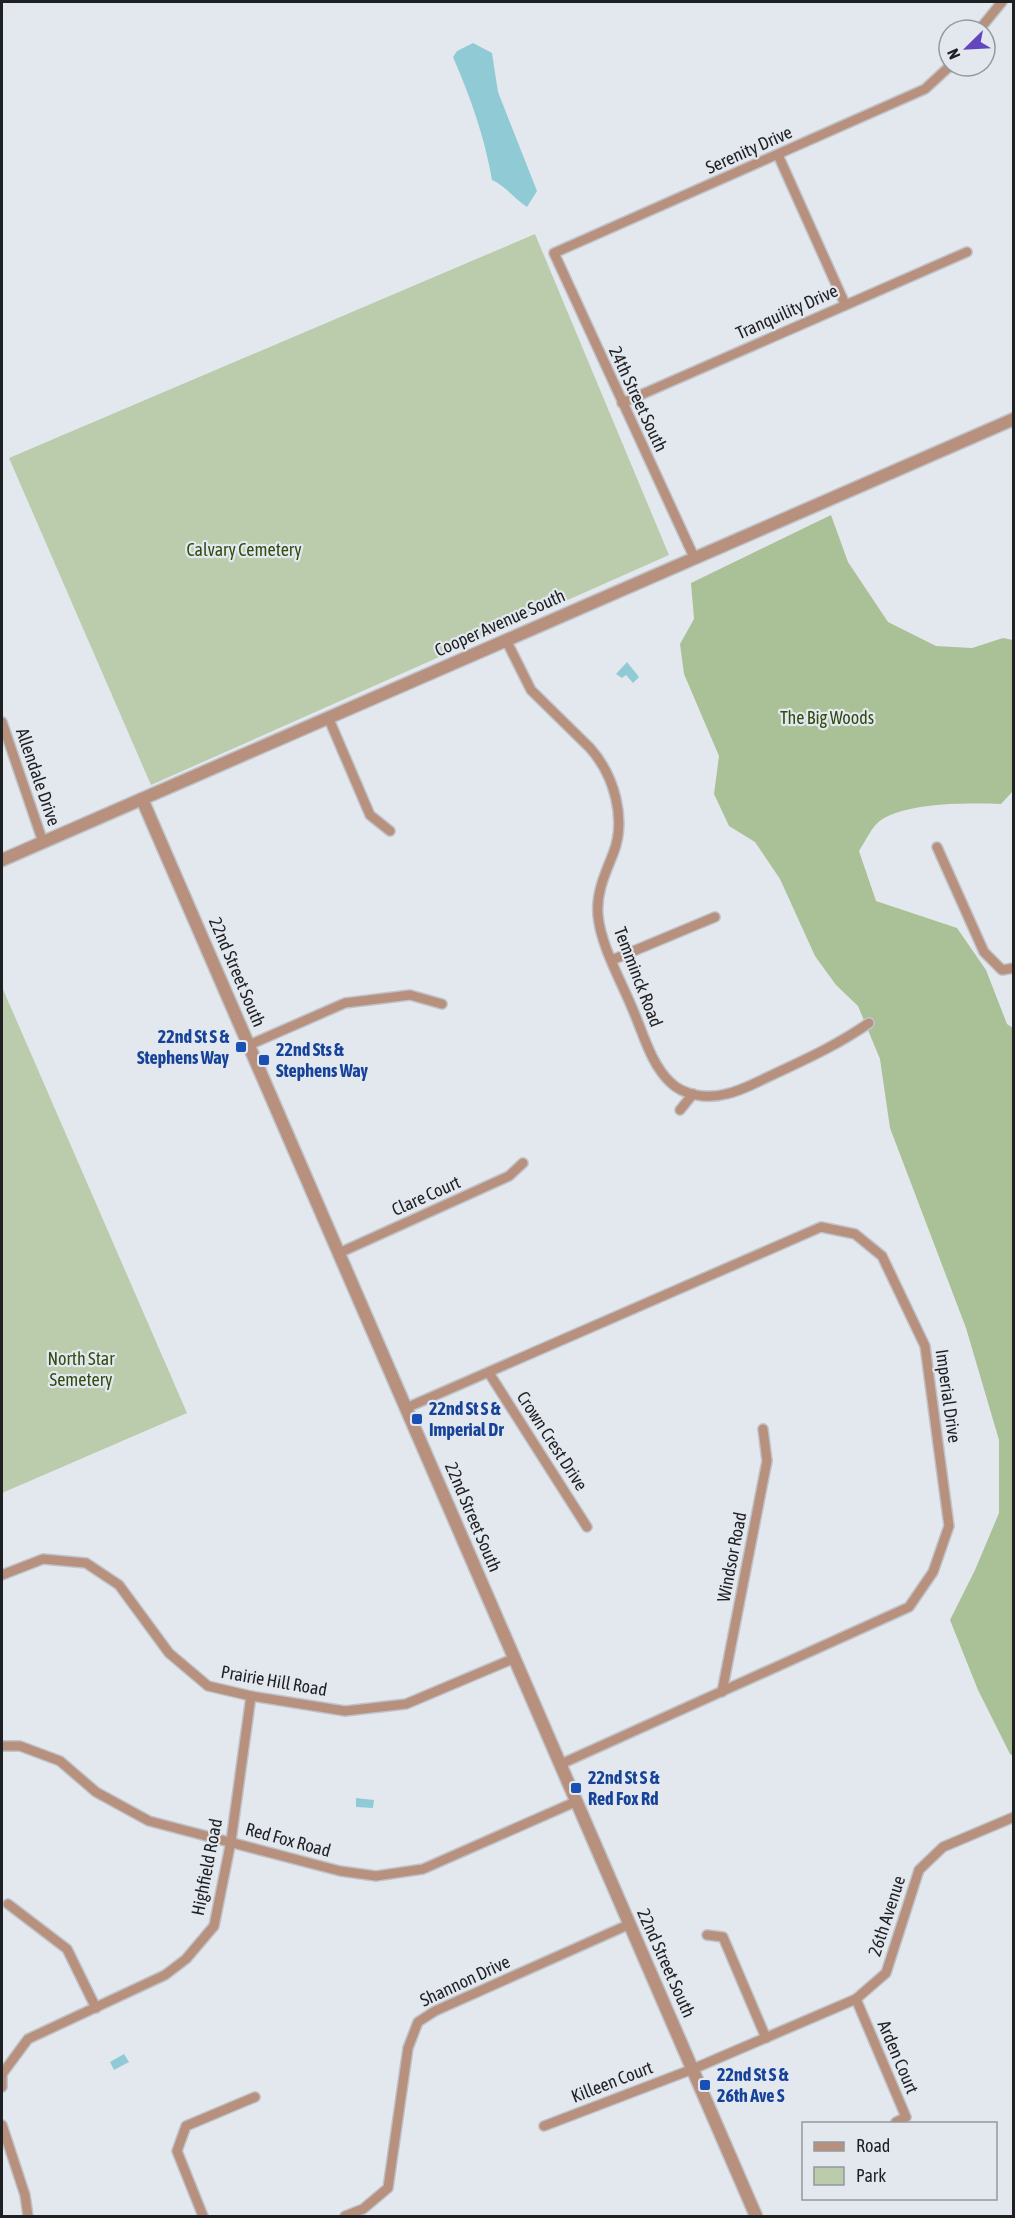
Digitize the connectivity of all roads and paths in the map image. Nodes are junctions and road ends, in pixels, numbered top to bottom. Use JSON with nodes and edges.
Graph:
{"nodes":[{"id":1,"x":1002,"y":2,"type":"edge"},
{"id":2,"x":989,"y":18,"type":"edge"},
{"id":3,"x":937,"y":78,"type":"edge"},
{"id":4,"x":778,"y":155,"type":"junction"},
{"id":5,"x":967,"y":252,"type":"dead end"},
{"id":6,"x":554,"y":253,"type":"joint"},
{"id":7,"x":844,"y":304,"type":"junction"},
{"id":8,"x":622,"y":403,"type":"junction"},
{"id":9,"x":1013,"y":420,"type":"edge"},
{"id":10,"x":694,"y":558,"type":"junction"},
{"id":11,"x":506,"y":640,"type":"junction"},
{"id":12,"x":328,"y":717,"type":"junction"},
{"id":13,"x":2,"y":722,"type":"edge"},
{"id":14,"x":142,"y":799,"type":"junction"},
{"id":15,"x":390,"y":831,"type":"dead end"},
{"id":16,"x":43,"y":842,"type":"junction"},
{"id":17,"x":937,"y":847,"type":"dead end"},
{"id":18,"x":2,"y":860,"type":"edge"},
{"id":19,"x":715,"y":917,"type":"dead end"},
{"id":20,"x":612,"y":960,"type":"junction"},
{"id":21,"x":1010,"y":969,"type":"edge"},
{"id":22,"x":442,"y":1004,"type":"dead end"},
{"id":23,"x":869,"y":1023,"type":"dead end"},
{"id":24,"x":249,"y":1045,"type":"junction"},
{"id":25,"x":693,"y":1094,"type":"junction"},
{"id":26,"x":680,"y":1110,"type":"dead end"},
{"id":27,"x":523,"y":1162,"type":"dead end"},
{"id":28,"x":339,"y":1253,"type":"junction"},
{"id":29,"x":489,"y":1373,"type":"junction"},
{"id":30,"x":406,"y":1408,"type":"junction"},
{"id":31,"x":763,"y":1429,"type":"dead end"},
{"id":32,"x":587,"y":1527,"type":"dead end"},
{"id":33,"x":2,"y":1575,"type":"edge"},
{"id":34,"x":515,"y":1659,"type":"junction"},
{"id":35,"x":723,"y":1692,"type":"junction"},
{"id":36,"x":250,"y":1696,"type":"junction"},
{"id":37,"x":2,"y":1746,"type":"edge"},
{"id":38,"x":561,"y":1764,"type":"junction"},
{"id":39,"x":575,"y":1802,"type":"junction"},
{"id":40,"x":1014,"y":1817,"type":"edge"},
{"id":41,"x":231,"y":1841,"type":"junction"},
{"id":42,"x":8,"y":1904,"type":"dead end"},
{"id":43,"x":630,"y":1924,"type":"junction"},
{"id":44,"x":707,"y":1935,"type":"dead end"},
{"id":45,"x":856,"y":1999,"type":"junction"},
{"id":46,"x":96,"y":2008,"type":"junction"},
{"id":47,"x":766,"y":2038,"type":"junction"},
{"id":48,"x":693,"y":2069,"type":"junction"},
{"id":49,"x":2,"y":2074,"type":"edge"},
{"id":50,"x":2,"y":2087,"type":"edge"},
{"id":51,"x":255,"y":2097,"type":"dead end"},
{"id":52,"x":896,"y":2122,"type":"dead end"},
{"id":53,"x":2,"y":2125,"type":"edge"},
{"id":54,"x":544,"y":2126,"type":"dead end"},
{"id":55,"x":363,"y":2209,"type":"junction"},
{"id":56,"x":28,"y":2217,"type":"edge"},
{"id":57,"x":202,"y":2217,"type":"edge"},
{"id":58,"x":345,"y":2217,"type":"edge"},
{"id":59,"x":371,"y":2217,"type":"edge"},
{"id":60,"x":756,"y":2217,"type":"edge"}],
"edges":[{"from":1,"to":2,"type":"street"},
{"from":3,"to":4,"type":"street","name":"Serenity Drive"},
{"from":4,"to":6,"type":"street","name":"Serenity Drive"},
{"from":4,"to":7,"type":"street"},
{"from":5,"to":7,"type":"street","name":"Tranquility Drive"},
{"from":6,"to":8,"type":"street","name":"24th Street South"},
{"from":7,"to":8,"type":"street","name":"Tranquility Drive"},
{"from":8,"to":10,"type":"street","name":"24th Street South"},
{"from":9,"to":10,"type":"street","name":"Cooper Avenue South"},
{"from":10,"to":11,"type":"street","name":"Cooper Avenue South"},
{"from":11,"to":12,"type":"street","name":"Cooper Avenue South"},
{"from":11,"to":20,"type":"street","name":"Temminck Road"},
{"from":12,"to":14,"type":"street","name":"Cooper Avenue South"},
{"from":12,"to":15,"type":"street"},
{"from":13,"to":16,"type":"street","name":"Allendale Drive"},
{"from":14,"to":16,"type":"street","name":"Cooper Avenue South"},
{"from":14,"to":24,"type":"street","name":"22nd Street South"},
{"from":16,"to":18,"type":"street","name":"Cooper Avenue South"},
{"from":17,"to":21,"type":"street"},
{"from":19,"to":20,"type":"street"},
{"from":20,"to":25,"type":"street","name":"Temminck Road"},
{"from":22,"to":24,"type":"street"},
{"from":23,"to":25,"type":"street"},
{"from":24,"to":28,"type":"street","name":"22nd Street South"},
{"from":25,"to":26,"type":"street"},
{"from":27,"to":28,"type":"street","name":"Clare Court"},
{"from":28,"to":30,"type":"street","name":"22nd Street South"},
{"from":29,"to":30,"type":"street","name":"Imperial Drive"},
{"from":29,"to":32,"type":"street","name":"Crown Crest Drive"},
{"from":29,"to":35,"type":"street","name":"Imperial Drive"},
{"from":30,"to":34,"type":"street","name":"22nd Street South"},
{"from":31,"to":35,"type":"street","name":"Windsor Road"},
{"from":33,"to":36,"type":"street","name":"Prairie Hill Road"},
{"from":34,"to":36,"type":"street","name":"Prairie Hill Road"},
{"from":34,"to":38,"type":"street","name":"22nd Street South"},
{"from":35,"to":38,"type":"street","name":"Imperial Drive"},
{"from":36,"to":41,"type":"street","name":"Highfield Road"},
{"from":37,"to":41,"type":"street","name":"Red Fox Road"},
{"from":38,"to":39,"type":"street","name":"22nd Street South"},
{"from":39,"to":41,"type":"street","name":"Red Fox Road"},
{"from":39,"to":43,"type":"street","name":"22nd Street South"},
{"from":40,"to":45,"type":"street","name":"26th Avenue"},
{"from":41,"to":46,"type":"street","name":"Highfield Road"},
{"from":42,"to":46,"type":"street"},
{"from":43,"to":48,"type":"street","name":"22nd Street South"},
{"from":43,"to":55,"type":"street","name":"Shannon Drive"},
{"from":44,"to":47,"type":"street"},
{"from":45,"to":47,"type":"street","name":"26th Avenue"},
{"from":45,"to":52,"type":"street","name":"Arden Court"},
{"from":46,"to":49,"type":"street","name":"Highfield Road"},
{"from":47,"to":48,"type":"street","name":"26th Avenue"},
{"from":48,"to":54,"type":"street","name":"Killeen Court"},
{"from":48,"to":60,"type":"street","name":"22nd Street South"},
{"from":49,"to":50,"type":"street"},
{"from":51,"to":57,"type":"street"},
{"from":53,"to":56,"type":"street"},
{"from":55,"to":58,"type":"street","name":"Shannon Drive"},
{"from":55,"to":59,"type":"street"}]}
